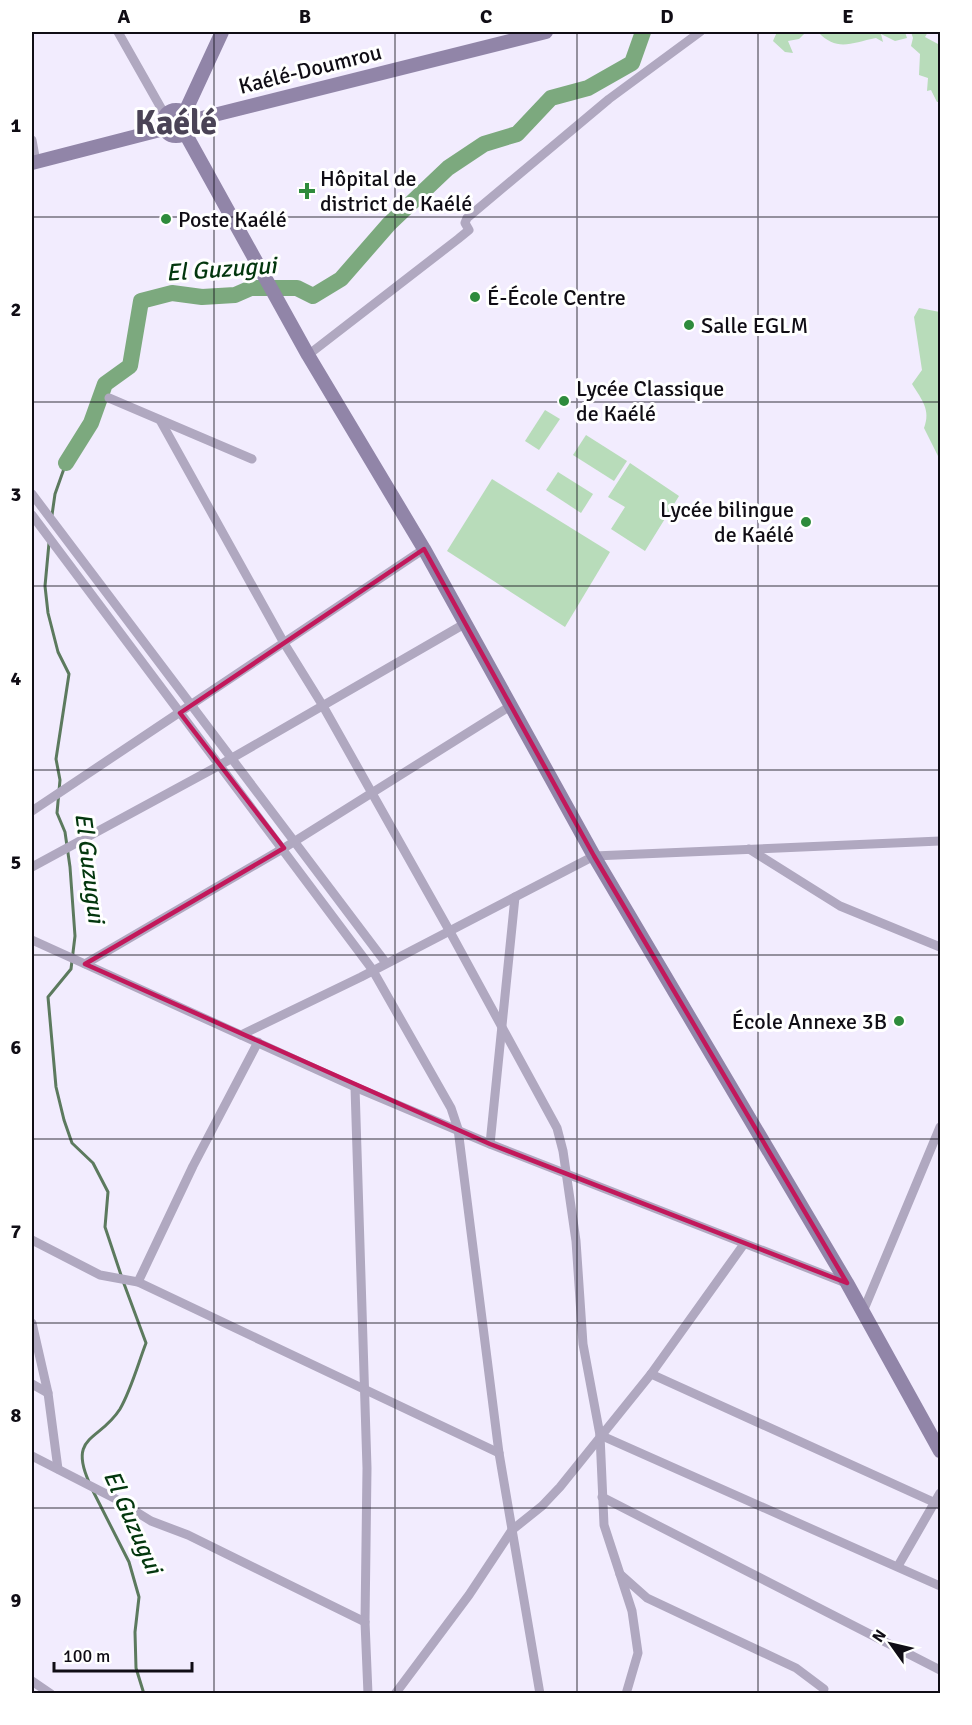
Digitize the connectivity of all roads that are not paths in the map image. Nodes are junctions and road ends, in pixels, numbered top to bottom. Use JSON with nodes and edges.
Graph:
{"nodes":[{"id":1,"x":118,"y":32,"type":"edge"},
{"id":2,"x":222,"y":32,"type":"edge"},
{"id":3,"x":546,"y":32,"type":"edge"},
{"id":4,"x":700,"y":32,"type":"edge"},
{"id":5,"x":165,"y":122,"type":"junction"},
{"id":6,"x":186,"y":122,"type":"junction"},
{"id":7,"x":32,"y":140,"type":"edge"},
{"id":8,"x":34,"y":162,"type":"edge"},
{"id":9,"x":308,"y":355,"type":"junction"},
{"id":10,"x":109,"y":398,"type":"dead end"},
{"id":11,"x":160,"y":420,"type":"junction"},
{"id":12,"x":252,"y":459,"type":"dead end"},
{"id":13,"x":32,"y":494,"type":"edge"},
{"id":14,"x":32,"y":515,"type":"edge"},
{"id":15,"x":424,"y":549,"type":"junction"},
{"id":16,"x":466,"y":623,"type":"junction"},
{"id":17,"x":284,"y":643,"type":"junction"},
{"id":18,"x":512,"y":705,"type":"junction"},
{"id":19,"x":323,"y":706,"type":"junction"},
{"id":20,"x":191,"y":707,"type":"junction"},
{"id":21,"x":180,"y":713,"type":"junction"},
{"id":22,"x":231,"y":758,"type":"junction"},
{"id":23,"x":220,"y":765,"type":"junction"},
{"id":24,"x":372,"y":793,"type":"junction"},
{"id":25,"x":32,"y":811,"type":"edge"},
{"id":26,"x":294,"y":840,"type":"junction"},
{"id":27,"x":940,"y":841,"type":"edge"},
{"id":28,"x":284,"y":848,"type":"junction"},
{"id":29,"x":749,"y":849,"type":"junction"},
{"id":30,"x":594,"y":856,"type":"junction"},
{"id":31,"x":32,"y":867,"type":"edge"},
{"id":32,"x":515,"y":897,"type":"junction"},
{"id":33,"x":449,"y":930,"type":"junction"},
{"id":34,"x":32,"y":940,"type":"edge"},
{"id":35,"x":940,"y":947,"type":"edge"},
{"id":36,"x":386,"y":963,"type":"junction"},
{"id":37,"x":85,"y":964,"type":"junction"},
{"id":38,"x":372,"y":969,"type":"junction"},
{"id":39,"x":501,"y":1026,"type":"junction"},
{"id":40,"x":241,"y":1035,"type":"junction"},
{"id":41,"x":258,"y":1042,"type":"junction"},
{"id":42,"x":355,"y":1087,"type":"junction"},
{"id":43,"x":940,"y":1127,"type":"edge"},
{"id":44,"x":458,"y":1129,"type":"junction"},
{"id":45,"x":490,"y":1144,"type":"junction"},
{"id":46,"x":566,"y":1174,"type":"junction"},
{"id":47,"x":32,"y":1240,"type":"edge"},
{"id":48,"x":744,"y":1244,"type":"junction"},
{"id":49,"x":138,"y":1282,"type":"junction"},
{"id":50,"x":847,"y":1283,"type":"junction"},
{"id":51,"x":862,"y":1314,"type":"junction"},
{"id":52,"x":32,"y":1323,"type":"edge"},
{"id":53,"x":651,"y":1374,"type":"junction"},
{"id":54,"x":32,"y":1384,"type":"edge"},
{"id":55,"x":364,"y":1391,"type":"junction"},
{"id":56,"x":48,"y":1392,"type":"junction"},
{"id":57,"x":600,"y":1434,"type":"junction"},
{"id":58,"x":940,"y":1451,"type":"edge"},
{"id":59,"x":500,"y":1454,"type":"junction"},
{"id":60,"x":32,"y":1456,"type":"edge"},
{"id":61,"x":58,"y":1469,"type":"junction"},
{"id":62,"x":940,"y":1493,"type":"edge"},
{"id":63,"x":602,"y":1497,"type":"junction"},
{"id":64,"x":937,"y":1505,"type":"edge"},
{"id":65,"x":512,"y":1530,"type":"junction"},
{"id":66,"x":898,"y":1566,"type":"junction"},
{"id":67,"x":620,"y":1574,"type":"junction"},
{"id":68,"x":940,"y":1586,"type":"edge"},
{"id":69,"x":365,"y":1622,"type":"junction"},
{"id":70,"x":940,"y":1670,"type":"edge"},
{"id":71,"x":32,"y":1681,"type":"edge"},
{"id":72,"x":824,"y":1689,"type":"dead end"},
{"id":73,"x":51,"y":1694,"type":"edge"},
{"id":74,"x":368,"y":1694,"type":"edge"},
{"id":75,"x":395,"y":1694,"type":"edge"},
{"id":76,"x":540,"y":1694,"type":"edge"},
{"id":77,"x":626,"y":1694,"type":"edge"}],
"edges":[{"from":1,"to":5,"type":"street"},
{"from":2,"to":6,"type":"main road"},
{"from":3,"to":6,"type":"main road","name":"Kaélé-Doumrou"},
{"from":4,"to":9,"type":"street"},
{"from":5,"to":6,"type":"main road","name":"Kaélé-Doumrou"},
{"from":5,"to":6,"type":"main road"},
{"from":5,"to":8,"type":"main road","name":"Kaélé-Doumrou"},
{"from":6,"to":9,"type":"main road"},
{"from":7,"to":8,"type":"street"},
{"from":9,"to":15,"type":"main road"},
{"from":10,"to":11,"type":"street"},
{"from":11,"to":12,"type":"street"},
{"from":11,"to":17,"type":"street"},
{"from":13,"to":20,"type":"street"},
{"from":14,"to":21,"type":"street"},
{"from":15,"to":16,"type":"main road"},
{"from":15,"to":17,"type":"street"},
{"from":16,"to":18,"type":"main road"},
{"from":16,"to":19,"type":"street"},
{"from":17,"to":19,"type":"street"},
{"from":17,"to":20,"type":"street"},
{"from":18,"to":24,"type":"street"},
{"from":18,"to":30,"type":"main road"},
{"from":19,"to":22,"type":"street"},
{"from":19,"to":24,"type":"street"},
{"from":20,"to":21,"type":"street"},
{"from":20,"to":22,"type":"street"},
{"from":21,"to":23,"type":"street"},
{"from":21,"to":25,"type":"street"},
{"from":22,"to":23,"type":"street"},
{"from":22,"to":26,"type":"street"},
{"from":23,"to":28,"type":"street"},
{"from":23,"to":31,"type":"street"},
{"from":24,"to":26,"type":"street"},
{"from":24,"to":33,"type":"street"},
{"from":26,"to":28,"type":"street"},
{"from":26,"to":36,"type":"street"},
{"from":27,"to":29,"type":"street"},
{"from":28,"to":37,"type":"street"},
{"from":28,"to":38,"type":"street"},
{"from":29,"to":30,"type":"street"},
{"from":29,"to":35,"type":"street"},
{"from":30,"to":32,"type":"street"},
{"from":30,"to":50,"type":"main road"},
{"from":32,"to":33,"type":"street"},
{"from":32,"to":39,"type":"street"},
{"from":33,"to":36,"type":"street"},
{"from":33,"to":39,"type":"street"},
{"from":34,"to":37,"type":"street"},
{"from":36,"to":38,"type":"street"},
{"from":37,"to":40,"type":"street"},
{"from":38,"to":40,"type":"street"},
{"from":38,"to":44,"type":"street"},
{"from":39,"to":45,"type":"street"},
{"from":39,"to":46,"type":"street"},
{"from":40,"to":41,"type":"street"},
{"from":41,"to":42,"type":"street"},
{"from":41,"to":49,"type":"street"},
{"from":42,"to":44,"type":"street"},
{"from":42,"to":55,"type":"street"},
{"from":43,"to":51,"type":"street"},
{"from":44,"to":45,"type":"street"},
{"from":44,"to":59,"type":"street"},
{"from":45,"to":46,"type":"street"},
{"from":46,"to":48,"type":"street"},
{"from":46,"to":57,"type":"street"},
{"from":47,"to":49,"type":"street"},
{"from":48,"to":50,"type":"street"},
{"from":48,"to":53,"type":"street"},
{"from":49,"to":55,"type":"street"},
{"from":50,"to":51,"type":"main road"},
{"from":51,"to":58,"type":"main road"},
{"from":52,"to":56,"type":"street"},
{"from":53,"to":57,"type":"street"},
{"from":53,"to":64,"type":"street"},
{"from":54,"to":56,"type":"street"},
{"from":55,"to":59,"type":"street"},
{"from":55,"to":69,"type":"street"},
{"from":56,"to":61,"type":"street"},
{"from":57,"to":63,"type":"street"},
{"from":57,"to":65,"type":"street"},
{"from":57,"to":66,"type":"street"},
{"from":59,"to":65,"type":"street"},
{"from":60,"to":61,"type":"street"},
{"from":61,"to":69,"type":"street"},
{"from":62,"to":64,"type":"street"},
{"from":63,"to":67,"type":"street"},
{"from":63,"to":70,"type":"street"},
{"from":64,"to":66,"type":"street"},
{"from":65,"to":75,"type":"street"},
{"from":65,"to":76,"type":"street"},
{"from":66,"to":68,"type":"street"},
{"from":67,"to":72,"type":"street"},
{"from":67,"to":77,"type":"street"},
{"from":69,"to":74,"type":"street"},
{"from":71,"to":73,"type":"street"}]}
